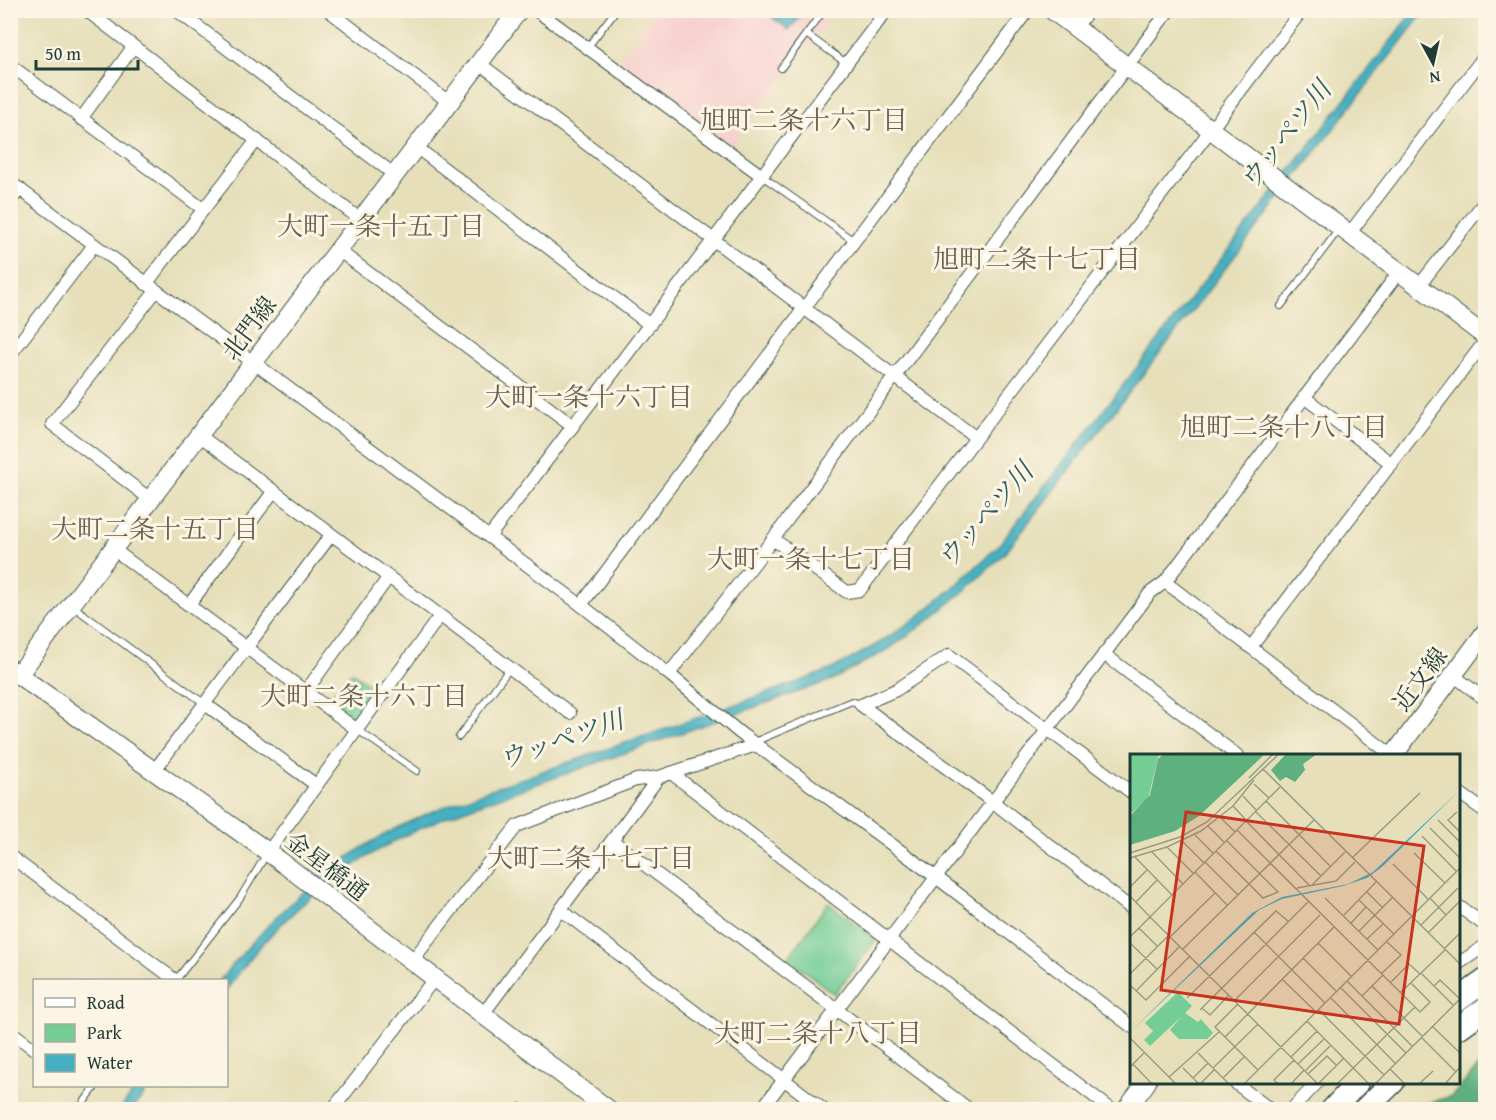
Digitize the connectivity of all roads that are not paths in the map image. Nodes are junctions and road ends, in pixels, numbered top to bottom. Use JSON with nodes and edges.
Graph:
{"nodes":[{"id":1,"x":86,"y":10,"type":"edge"},
{"id":2,"x":176,"y":10,"type":"edge"},
{"id":3,"x":328,"y":10,"type":"edge"},
{"id":4,"x":536,"y":10,"type":"edge"},
{"id":5,"x":616,"y":10,"type":"edge"},
{"id":6,"x":824,"y":10,"type":"edge"},
{"id":7,"x":887,"y":10,"type":"edge"},
{"id":8,"x":1028,"y":10,"type":"edge"},
{"id":9,"x":1052,"y":10,"type":"edge"},
{"id":10,"x":1089,"y":10,"type":"edge"},
{"id":11,"x":1169,"y":10,"type":"edge"},
{"id":12,"x":1302,"y":10,"type":"edge"},
{"id":13,"x":511,"y":13,"type":"edge"},
{"id":14,"x":1076,"y":28,"type":"junction"},
{"id":15,"x":806,"y":34,"type":"junction"},
{"id":16,"x":133,"y":47,"type":"junction"},
{"id":17,"x":586,"y":48,"type":"junction"},
{"id":18,"x":1485,"y":54,"type":"edge"},
{"id":19,"x":478,"y":63,"type":"junction"},
{"id":20,"x":846,"y":64,"type":"junction"},
{"id":21,"x":10,"y":65,"type":"edge"},
{"id":22,"x":1127,"y":67,"type":"junction"},
{"id":23,"x":781,"y":68,"type":"dead end"},
{"id":24,"x":450,"y":103,"type":"junction"},
{"id":25,"x":81,"y":119,"type":"junction"},
{"id":26,"x":1210,"y":129,"type":"junction"},
{"id":27,"x":257,"y":140,"type":"junction"},
{"id":28,"x":416,"y":147,"type":"junction"},
{"id":29,"x":395,"y":175,"type":"junction"},
{"id":30,"x":762,"y":176,"type":"junction"},
{"id":31,"x":15,"y":185,"type":"edge"},
{"id":32,"x":1485,"y":200,"type":"edge"},
{"id":33,"x":10,"y":201,"type":"edge"},
{"id":34,"x":203,"y":209,"type":"junction"},
{"id":35,"x":361,"y":220,"type":"junction"},
{"id":36,"x":1344,"y":231,"type":"junction"},
{"id":37,"x":713,"y":241,"type":"junction"},
{"id":38,"x":855,"y":242,"type":"junction"},
{"id":39,"x":94,"y":244,"type":"junction"},
{"id":40,"x":338,"y":250,"type":"junction"},
{"id":41,"x":1398,"y":272,"type":"junction"},
{"id":42,"x":146,"y":284,"type":"junction"},
{"id":43,"x":1419,"y":287,"type":"junction"},
{"id":44,"x":156,"y":291,"type":"junction"},
{"id":45,"x":1281,"y":306,"type":"dead end"},
{"id":46,"x":804,"y":310,"type":"junction"},
{"id":47,"x":650,"y":325,"type":"junction"},
{"id":48,"x":1485,"y":339,"type":"edge"},
{"id":49,"x":10,"y":354,"type":"edge"},
{"id":50,"x":254,"y":362,"type":"junction"},
{"id":51,"x":894,"y":376,"type":"junction"},
{"id":52,"x":1304,"y":397,"type":"junction"},
{"id":53,"x":573,"y":426,"type":"junction"},
{"id":54,"x":198,"y":435,"type":"junction"},
{"id":55,"x":975,"y":437,"type":"junction"},
{"id":56,"x":1392,"y":464,"type":"junction"},
{"id":57,"x":273,"y":492,"type":"junction"},
{"id":58,"x":150,"y":499,"type":"junction"},
{"id":59,"x":332,"y":536,"type":"junction"},
{"id":60,"x":489,"y":537,"type":"junction"},
{"id":61,"x":773,"y":539,"type":"junction"},
{"id":62,"x":113,"y":549,"type":"junction"},
{"id":63,"x":388,"y":578,"type":"junction"},
{"id":64,"x":1165,"y":582,"type":"junction"},
{"id":65,"x":71,"y":604,"type":"junction"},
{"id":66,"x":189,"y":605,"type":"junction"},
{"id":67,"x":581,"y":605,"type":"junction"},
{"id":68,"x":439,"y":617,"type":"junction"},
{"id":69,"x":1485,"y":631,"type":"edge"},
{"id":70,"x":1251,"y":647,"type":"junction"},
{"id":71,"x":247,"y":648,"type":"junction"},
{"id":72,"x":1104,"y":654,"type":"junction"},
{"id":73,"x":509,"y":669,"type":"junction"},
{"id":74,"x":669,"y":674,"type":"junction"},
{"id":75,"x":1453,"y":675,"type":"junction"},
{"id":76,"x":13,"y":676,"type":"edge"},
{"id":77,"x":306,"y":692,"type":"junction"},
{"id":78,"x":1485,"y":700,"type":"edge"},
{"id":79,"x":205,"y":704,"type":"junction"},
{"id":80,"x":861,"y":705,"type":"junction"},
{"id":81,"x":570,"y":713,"type":"dead end"},
{"id":82,"x":356,"y":729,"type":"junction"},
{"id":83,"x":1048,"y":729,"type":"junction"},
{"id":84,"x":459,"y":737,"type":"dead end"},
{"id":85,"x":754,"y":743,"type":"junction"},
{"id":86,"x":1401,"y":753,"type":"edge"},
{"id":87,"x":1235,"y":754,"type":"edge"},
{"id":88,"x":154,"y":771,"type":"junction"},
{"id":89,"x":417,"y":771,"type":"dead end"},
{"id":90,"x":665,"y":775,"type":"junction"},
{"id":91,"x":316,"y":785,"type":"junction"},
{"id":92,"x":1130,"y":792,"type":"edge"},
{"id":93,"x":1460,"y":793,"type":"edge"},
{"id":94,"x":993,"y":802,"type":"junction"},
{"id":95,"x":1485,"y":812,"type":"edge"},
{"id":96,"x":613,"y":841,"type":"junction"},
{"id":97,"x":268,"y":852,"type":"junction"},
{"id":98,"x":10,"y":856,"type":"edge"},
{"id":99,"x":936,"y":878,"type":"junction"},
{"id":100,"x":1460,"y":907,"type":"edge"},
{"id":101,"x":1130,"y":908,"type":"edge"},
{"id":102,"x":561,"y":910,"type":"junction"},
{"id":103,"x":1485,"y":926,"type":"edge"},
{"id":104,"x":889,"y":940,"type":"junction"},
{"id":105,"x":1485,"y":945,"type":"edge"},
{"id":106,"x":412,"y":961,"type":"junction"},
{"id":107,"x":1460,"y":963,"type":"edge"},
{"id":108,"x":435,"y":978,"type":"junction"},
{"id":109,"x":173,"y":979,"type":"edge"},
{"id":110,"x":178,"y":979,"type":"edge"},
{"id":111,"x":1485,"y":980,"type":"edge"},
{"id":112,"x":1460,"y":999,"type":"edge"},
{"id":113,"x":837,"y":1008,"type":"junction"},
{"id":114,"x":1485,"y":1008,"type":"edge"},
{"id":115,"x":483,"y":1014,"type":"junction"},
{"id":116,"x":1130,"y":1026,"type":"edge"},
{"id":117,"x":1460,"y":1027,"type":"edge"},
{"id":118,"x":10,"y":1031,"type":"edge"},
{"id":119,"x":33,"y":1048,"type":"edge"},
{"id":120,"x":784,"y":1078,"type":"junction"},
{"id":121,"x":1146,"y":1084,"type":"edge"},
{"id":122,"x":1235,"y":1084,"type":"edge"},
{"id":123,"x":1317,"y":1084,"type":"edge"},
{"id":124,"x":1357,"y":1084,"type":"edge"},
{"id":125,"x":1392,"y":1084,"type":"edge"},
{"id":126,"x":95,"y":1087,"type":"edge"},
{"id":127,"x":78,"y":1110,"type":"edge"},
{"id":128,"x":332,"y":1110,"type":"edge"},
{"id":129,"x":518,"y":1110,"type":"edge"},
{"id":130,"x":524,"y":1110,"type":"edge"},
{"id":131,"x":609,"y":1110,"type":"edge"},
{"id":132,"x":761,"y":1110,"type":"edge"},
{"id":133,"x":824,"y":1110,"type":"edge"},
{"id":134,"x":970,"y":1110,"type":"edge"},
{"id":135,"x":1112,"y":1110,"type":"edge"},
{"id":136,"x":1126,"y":1110,"type":"edge"},
{"id":137,"x":1271,"y":1110,"type":"edge"},
{"id":138,"x":1291,"y":1110,"type":"edge"},
{"id":139,"x":1332,"y":1110,"type":"edge"},
{"id":140,"x":1364,"y":1110,"type":"edge"}],
"edges":[{"from":1,"to":16,"type":"street"},
{"from":2,"to":29,"type":"street"},
{"from":3,"to":24,"type":"street"},
{"from":4,"to":17,"type":"street"},
{"from":5,"to":17,"type":"lane"},
{"from":6,"to":15,"type":"lane"},
{"from":7,"to":20,"type":"street"},
{"from":8,"to":38,"type":"street"},
{"from":9,"to":14,"type":"street"},
{"from":10,"to":14,"type":"street"},
{"from":11,"to":22,"type":"street"},
{"from":12,"to":26,"type":"street"},
{"from":13,"to":19,"type":"street","name":"北門線"},
{"from":14,"to":22,"type":"street"},
{"from":15,"to":20,"type":"lane"},
{"from":15,"to":23,"type":"lane"},
{"from":16,"to":25,"type":"street"},
{"from":16,"to":27,"type":"street"},
{"from":17,"to":30,"type":"street"},
{"from":18,"to":36,"type":"street"},
{"from":19,"to":24,"type":"street","name":"北門線"},
{"from":19,"to":37,"type":"street"},
{"from":20,"to":30,"type":"street"},
{"from":21,"to":25,"type":"street"},
{"from":22,"to":26,"type":"street"},
{"from":22,"to":51,"type":"street"},
{"from":24,"to":28,"type":"street","name":"北門線"},
{"from":25,"to":34,"type":"street"},
{"from":26,"to":36,"type":"street"},
{"from":26,"to":55,"type":"street"},
{"from":27,"to":34,"type":"street"},
{"from":27,"to":35,"type":"street"},
{"from":28,"to":29,"type":"street","name":"北門線"},
{"from":28,"to":47,"type":"street"},
{"from":29,"to":35,"type":"street","name":"北門線"},
{"from":30,"to":37,"type":"street"},
{"from":30,"to":38,"type":"lane"},
{"from":31,"to":33,"type":"street"},
{"from":31,"to":39,"type":"street"},
{"from":32,"to":43,"type":"street"},
{"from":34,"to":42,"type":"street"},
{"from":35,"to":40,"type":"street","name":"北門線"},
{"from":36,"to":41,"type":"street"},
{"from":36,"to":45,"type":"lane"},
{"from":37,"to":46,"type":"street"},
{"from":37,"to":47,"type":"street"},
{"from":38,"to":46,"type":"street"},
{"from":39,"to":42,"type":"street"},
{"from":39,"to":49,"type":"street"},
{"from":40,"to":50,"type":"street","name":"北門線"},
{"from":40,"to":53,"type":"street"},
{"from":41,"to":43,"type":"street"},
{"from":41,"to":52,"type":"street"},
{"from":42,"to":44,"type":"street"},
{"from":43,"to":48,"type":"street"},
{"from":44,"to":50,"type":"street"},
{"from":44,"to":58,"type":"street"},
{"from":46,"to":51,"type":"street"},
{"from":46,"to":67,"type":"street"},
{"from":47,"to":53,"type":"street"},
{"from":48,"to":56,"type":"street"},
{"from":50,"to":54,"type":"street","name":"北門線"},
{"from":50,"to":60,"type":"street"},
{"from":51,"to":55,"type":"street"},
{"from":51,"to":61,"type":"street"},
{"from":52,"to":56,"type":"street"},
{"from":52,"to":64,"type":"street"},
{"from":53,"to":60,"type":"street"},
{"from":54,"to":57,"type":"street"},
{"from":54,"to":58,"type":"street","name":"北門線"},
{"from":55,"to":61,"type":"street"},
{"from":56,"to":70,"type":"street"},
{"from":57,"to":59,"type":"street"},
{"from":57,"to":66,"type":"street"},
{"from":58,"to":62,"type":"street","name":"北門線"},
{"from":59,"to":63,"type":"street"},
{"from":59,"to":71,"type":"street"},
{"from":60,"to":67,"type":"street"},
{"from":61,"to":74,"type":"street"},
{"from":62,"to":65,"type":"street","name":"北門線"},
{"from":62,"to":66,"type":"street"},
{"from":63,"to":68,"type":"street"},
{"from":63,"to":77,"type":"street"},
{"from":64,"to":70,"type":"street"},
{"from":64,"to":72,"type":"street"},
{"from":65,"to":76,"type":"street","name":"北門線"},
{"from":65,"to":79,"type":"lane"},
{"from":66,"to":71,"type":"street"},
{"from":67,"to":74,"type":"street"},
{"from":68,"to":73,"type":"street"},
{"from":68,"to":82,"type":"street"},
{"from":69,"to":75,"type":"street","name":"近文線"},
{"from":70,"to":86,"type":"street"},
{"from":71,"to":77,"type":"street"},
{"from":71,"to":79,"type":"street"},
{"from":72,"to":83,"type":"street"},
{"from":72,"to":87,"type":"street"},
{"from":73,"to":81,"type":"street"},
{"from":73,"to":84,"type":"lane"},
{"from":74,"to":85,"type":"street"},
{"from":75,"to":78,"type":"street"},
{"from":75,"to":86,"type":"street","name":"近文線"},
{"from":76,"to":88,"type":"street","name":"金星橋通"},
{"from":77,"to":82,"type":"street"},
{"from":79,"to":88,"type":"street"},
{"from":79,"to":91,"type":"street"},
{"from":80,"to":83,"type":"street"},
{"from":80,"to":85,"type":"lane"},
{"from":80,"to":94,"type":"street"},
{"from":82,"to":89,"type":"lane"},
{"from":82,"to":91,"type":"street"},
{"from":83,"to":92,"type":"street"},
{"from":83,"to":94,"type":"street"},
{"from":85,"to":90,"type":"street"},
{"from":85,"to":99,"type":"street"},
{"from":88,"to":97,"type":"street","name":"金星橋通"},
{"from":90,"to":96,"type":"street"},
{"from":90,"to":104,"type":"street"},
{"from":90,"to":106,"type":"street"},
{"from":91,"to":97,"type":"street"},
{"from":93,"to":95,"type":"street"},
{"from":94,"to":99,"type":"street"},
{"from":94,"to":101,"type":"street"},
{"from":96,"to":102,"type":"street"},
{"from":96,"to":113,"type":"street"},
{"from":97,"to":106,"type":"street","name":"金星橋通"},
{"from":97,"to":110,"type":"lane"},
{"from":98,"to":109,"type":"street"},
{"from":99,"to":104,"type":"street"},
{"from":99,"to":116,"type":"street"},
{"from":100,"to":103,"type":"street"},
{"from":102,"to":115,"type":"street"},
{"from":102,"to":120,"type":"street"},
{"from":104,"to":113,"type":"street"},
{"from":104,"to":135,"type":"street"},
{"from":105,"to":107,"type":"street"},
{"from":106,"to":108,"type":"street","name":"金星橋通"},
{"from":108,"to":115,"type":"street","name":"金星橋通"},
{"from":108,"to":128,"type":"street"},
{"from":111,"to":112,"type":"highway"},
{"from":113,"to":120,"type":"street"},
{"from":113,"to":134,"type":"street"},
{"from":114,"to":117,"type":"highway"},
{"from":115,"to":131,"type":"street","name":"金星橋通"},
{"from":118,"to":119,"type":"street"},
{"from":120,"to":132,"type":"street"},
{"from":120,"to":133,"type":"street"},
{"from":121,"to":136,"type":"street"},
{"from":122,"to":137,"type":"street"},
{"from":123,"to":138,"type":"street"},
{"from":124,"to":139,"type":"highway"},
{"from":125,"to":140,"type":"highway"},
{"from":126,"to":127,"type":"lane"},
{"from":129,"to":130,"type":"lane"}]}
